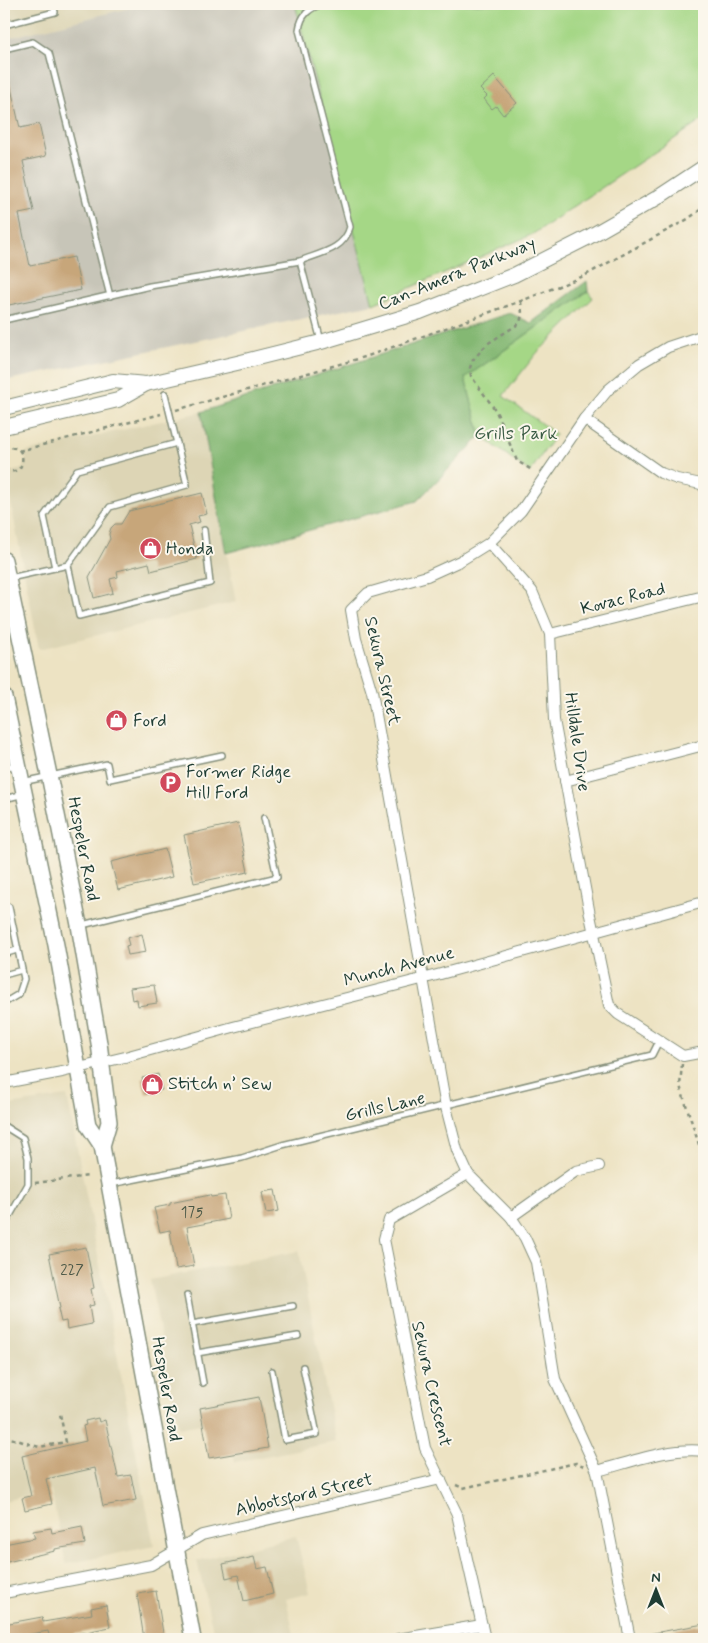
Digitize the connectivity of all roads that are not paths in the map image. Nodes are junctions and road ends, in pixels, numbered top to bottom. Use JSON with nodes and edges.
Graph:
{"nodes":[{"id":1,"x":53,"y":4,"type":"edge"},
{"id":2,"x":324,"y":4,"type":"edge"},
{"id":3,"x":4,"y":25,"type":"edge"},
{"id":4,"x":4,"y":49,"type":"edge"},
{"id":5,"x":704,"y":167,"type":"edge"},
{"id":6,"x":300,"y":260,"type":"junction"},
{"id":7,"x":110,"y":296,"type":"junction"},
{"id":8,"x":4,"y":320,"type":"edge"},
{"id":9,"x":704,"y":335,"type":"edge"},
{"id":10,"x":321,"y":342,"type":"junction"},
{"id":11,"x":146,"y":384,"type":"junction"},
{"id":12,"x":165,"y":394,"type":"dead end"},
{"id":13,"x":4,"y":408,"type":"edge"},
{"id":14,"x":584,"y":419,"type":"junction"},
{"id":15,"x":4,"y":427,"type":"edge"},
{"id":16,"x":177,"y":443,"type":"junction"},
{"id":17,"x":704,"y":487,"type":"edge"},
{"id":18,"x":204,"y":530,"type":"dead end"},
{"id":19,"x":489,"y":544,"type":"junction"},
{"id":20,"x":4,"y":560,"type":"edge"},
{"id":21,"x":68,"y":565,"type":"junction"},
{"id":22,"x":55,"y":568,"type":"junction"},
{"id":23,"x":8,"y":578,"type":"junction"},
{"id":24,"x":704,"y":596,"type":"edge"},
{"id":25,"x":550,"y":634,"type":"junction"},
{"id":26,"x":4,"y":697,"type":"edge"},
{"id":27,"x":704,"y":745,"type":"edge"},
{"id":28,"x":222,"y":755,"type":"dead end"},
{"id":29,"x":11,"y":766,"type":"edge"},
{"id":30,"x":49,"y":775,"type":"junction"},
{"id":31,"x":565,"y":781,"type":"junction"},
{"id":32,"x":23,"y":788,"type":"junction"},
{"id":33,"x":4,"y":798,"type":"edge"},
{"id":34,"x":264,"y":818,"type":"dead end"},
{"id":35,"x":704,"y":902,"type":"edge"},
{"id":36,"x":4,"y":904,"type":"edge"},
{"id":37,"x":79,"y":925,"type":"junction"},
{"id":38,"x":593,"y":932,"type":"junction"},
{"id":39,"x":17,"y":950,"type":"junction"},
{"id":40,"x":4,"y":954,"type":"edge"},
{"id":41,"x":22,"y":970,"type":"junction"},
{"id":42,"x":4,"y":975,"type":"edge"},
{"id":43,"x":423,"y":978,"type":"junction"},
{"id":44,"x":4,"y":1003,"type":"edge"},
{"id":45,"x":659,"y":1041,"type":"junction"},
{"id":46,"x":704,"y":1052,"type":"edge"},
{"id":47,"x":102,"y":1062,"type":"junction"},
{"id":48,"x":78,"y":1069,"type":"junction"},
{"id":49,"x":4,"y":1084,"type":"edge"},
{"id":50,"x":446,"y":1106,"type":"junction"},
{"id":51,"x":4,"y":1126,"type":"edge"},
{"id":52,"x":102,"y":1146,"type":"junction"},
{"id":53,"x":599,"y":1166,"type":"dead end"},
{"id":54,"x":468,"y":1174,"type":"junction"},
{"id":55,"x":109,"y":1185,"type":"junction"},
{"id":56,"x":511,"y":1217,"type":"junction"},
{"id":57,"x":4,"y":1226,"type":"edge"},
{"id":58,"x":187,"y":1295,"type":"dead end"},
{"id":59,"x":293,"y":1306,"type":"dead end"},
{"id":60,"x":192,"y":1324,"type":"junction"},
{"id":61,"x":298,"y":1336,"type":"dead end"},
{"id":62,"x":197,"y":1353,"type":"junction"},
{"id":63,"x":303,"y":1366,"type":"dead end"},
{"id":64,"x":272,"y":1371,"type":"dead end"},
{"id":65,"x":203,"y":1382,"type":"dead end"},
{"id":66,"x":704,"y":1451,"type":"edge"},
{"id":67,"x":597,"y":1471,"type":"junction"},
{"id":68,"x":441,"y":1479,"type":"junction"},
{"id":69,"x":177,"y":1550,"type":"junction"},
{"id":70,"x":4,"y":1593,"type":"edge"},
{"id":71,"x":482,"y":1625,"type":"junction"},
{"id":72,"x":193,"y":1639,"type":"edge"},
{"id":73,"x":398,"y":1639,"type":"edge"},
{"id":74,"x":485,"y":1639,"type":"edge"},
{"id":75,"x":630,"y":1639,"type":"edge"}],
"edges":[{"from":1,"to":3,"type":"lane"},
{"from":2,"to":6,"type":"lane"},
{"from":4,"to":7,"type":"lane"},
{"from":5,"to":10,"type":"main road","name":"Can-Amera Parkway"},
{"from":6,"to":7,"type":"lane"},
{"from":6,"to":10,"type":"lane"},
{"from":7,"to":8,"type":"lane"},
{"from":9,"to":14,"type":"street","name":"Sekura Street"},
{"from":10,"to":11,"type":"main road","name":"Can-Amera Parkway"},
{"from":11,"to":13,"type":"main road","name":"Can-Amera Parkway"},
{"from":11,"to":15,"type":"main road","name":"Can-Amera Parkway"},
{"from":12,"to":16,"type":"lane"},
{"from":14,"to":17,"type":"street"},
{"from":14,"to":19,"type":"street","name":"Sekura Street"},
{"from":16,"to":21,"type":"lane"},
{"from":16,"to":22,"type":"lane"},
{"from":18,"to":21,"type":"lane"},
{"from":19,"to":25,"type":"street","name":"Hilldale Drive"},
{"from":19,"to":43,"type":"street","name":"Sekura Street"},
{"from":20,"to":23,"type":"main road","name":"Hespeler Road"},
{"from":21,"to":22,"type":"lane"},
{"from":22,"to":23,"type":"lane"},
{"from":23,"to":30,"type":"main road","name":"Hespeler Road"},
{"from":24,"to":25,"type":"street","name":"Kovac Road"},
{"from":25,"to":31,"type":"street","name":"Hilldale Drive"},
{"from":26,"to":29,"type":"main road","name":"Hespeler Road"},
{"from":27,"to":31,"type":"street"},
{"from":28,"to":30,"type":"lane"},
{"from":29,"to":32,"type":"main road","name":"Hespeler Road"},
{"from":30,"to":32,"type":"lane"},
{"from":30,"to":37,"type":"main road","name":"Hespeler Road"},
{"from":31,"to":38,"type":"street","name":"Hilldale Drive"},
{"from":32,"to":33,"type":"lane"},
{"from":32,"to":48,"type":"main road","name":"Hespeler Road"},
{"from":34,"to":37,"type":"lane"},
{"from":35,"to":38,"type":"street","name":"Munch Avenue"},
{"from":36,"to":39,"type":"lane"},
{"from":37,"to":47,"type":"main road","name":"Hespeler Road"},
{"from":38,"to":43,"type":"street","name":"Munch Avenue"},
{"from":38,"to":45,"type":"street","name":"Hilldale Drive"},
{"from":39,"to":40,"type":"lane"},
{"from":39,"to":41,"type":"lane"},
{"from":41,"to":42,"type":"lane"},
{"from":41,"to":44,"type":"lane"},
{"from":43,"to":47,"type":"street","name":"Munch Avenue"},
{"from":43,"to":50,"type":"street","name":"Sekura Street"},
{"from":45,"to":46,"type":"street","name":"Hilldale Drive"},
{"from":45,"to":50,"type":"lane","name":"Grills Lane"},
{"from":47,"to":48,"type":"street","name":"Munch Avenue"},
{"from":47,"to":52,"type":"main road","name":"Hespeler Road"},
{"from":48,"to":49,"type":"street","name":"Munch Avenue"},
{"from":48,"to":52,"type":"main road","name":"Hespeler Road"},
{"from":50,"to":54,"type":"street"},
{"from":50,"to":55,"type":"lane","name":"Grills Lane"},
{"from":51,"to":57,"type":"lane"},
{"from":52,"to":55,"type":"main road","name":"Hespeler Road"},
{"from":53,"to":56,"type":"street"},
{"from":54,"to":56,"type":"street"},
{"from":54,"to":68,"type":"street","name":"Sekura Crescent"},
{"from":55,"to":69,"type":"main road","name":"Hespeler Road"},
{"from":56,"to":67,"type":"street"},
{"from":58,"to":60,"type":"lane"},
{"from":59,"to":60,"type":"lane"},
{"from":60,"to":62,"type":"lane"},
{"from":61,"to":62,"type":"lane"},
{"from":62,"to":65,"type":"lane"},
{"from":63,"to":64,"type":"lane"},
{"from":66,"to":67,"type":"street"},
{"from":67,"to":75,"type":"street"},
{"from":68,"to":69,"type":"street","name":"Abbotsford Street"},
{"from":68,"to":71,"type":"street","name":"Sekura Crescent"},
{"from":69,"to":70,"type":"street","name":"Abbotsford Street"},
{"from":69,"to":72,"type":"main road","name":"Hespeler Road"},
{"from":71,"to":73,"type":"street"},
{"from":71,"to":74,"type":"street","name":"Sekura Crescent"}]}
